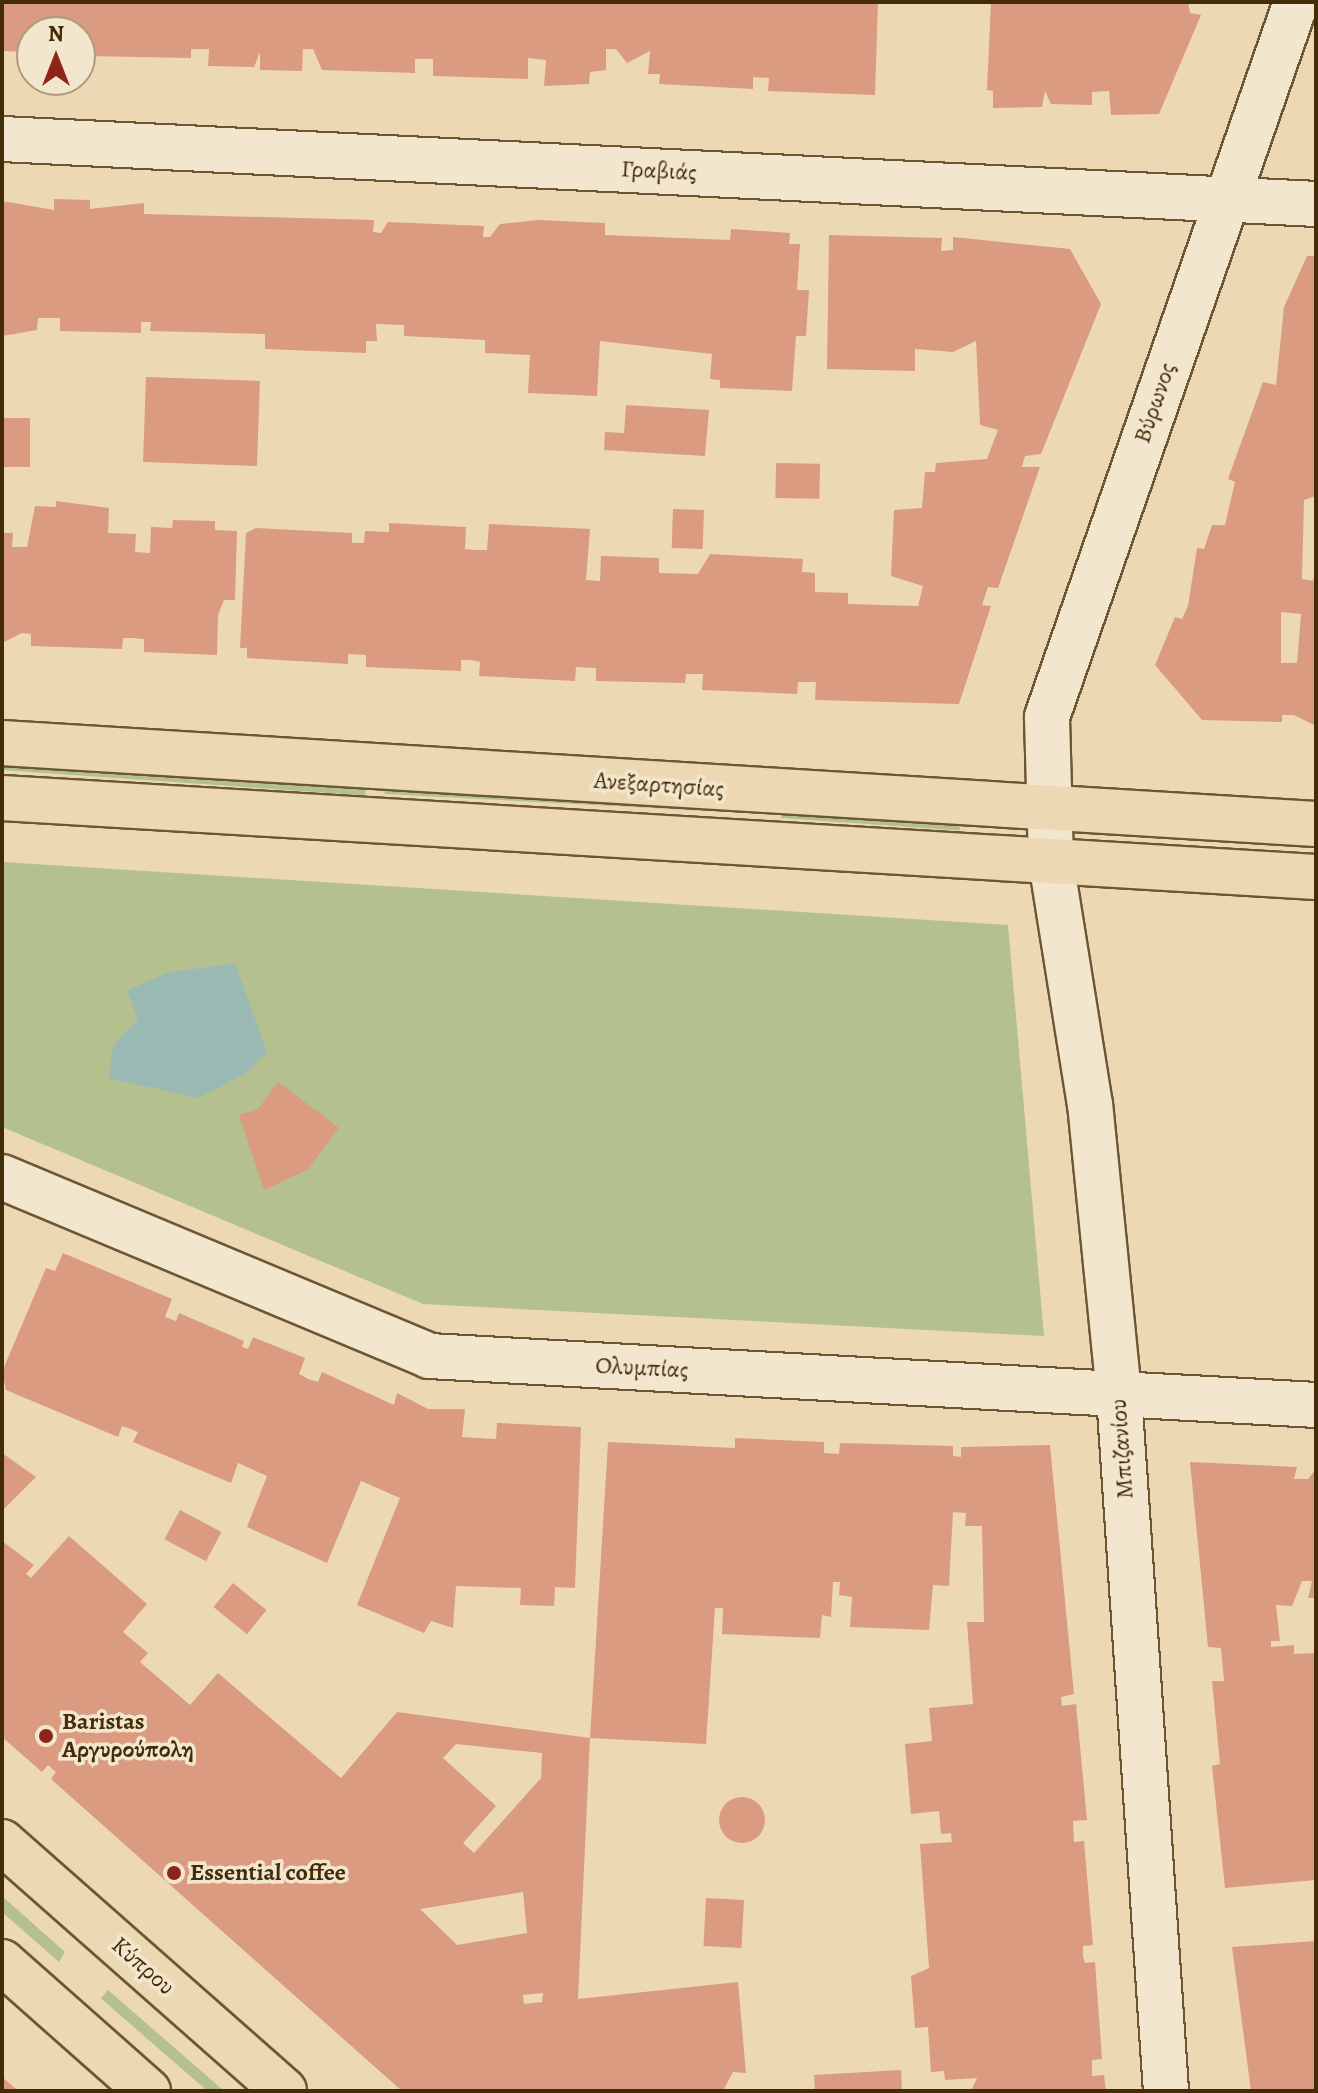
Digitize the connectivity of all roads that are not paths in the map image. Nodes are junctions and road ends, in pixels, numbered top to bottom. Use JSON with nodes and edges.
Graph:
{"nodes":[{"id":1,"x":1296,"y":2,"type":"edge"},
{"id":2,"x":2,"y":139,"type":"edge"},
{"id":3,"x":1225,"y":199,"type":"junction"},
{"id":4,"x":1316,"y":204,"type":"edge"},
{"id":5,"x":2,"y":743,"type":"edge"},
{"id":6,"x":2,"y":798,"type":"edge"},
{"id":7,"x":1049,"y":810,"type":"junction"},
{"id":8,"x":1316,"y":824,"type":"edge"},
{"id":9,"x":1051,"y":861,"type":"junction"},
{"id":10,"x":1316,"y":877,"type":"edge"},
{"id":11,"x":2,"y":1177,"type":"edge"},
{"id":12,"x":1119,"y":1394,"type":"junction"},
{"id":13,"x":1316,"y":1405,"type":"edge"},
{"id":14,"x":2,"y":1842,"type":"edge"},
{"id":15,"x":2,"y":1962,"type":"edge"},
{"id":16,"x":148,"y":2091,"type":"edge"},
{"id":17,"x":284,"y":2091,"type":"edge"},
{"id":18,"x":1166,"y":2091,"type":"edge"}],
"edges":[{"from":1,"to":3,"type":"street","name":"Βύρωνος"},
{"from":2,"to":3,"type":"street","name":"Γραβιάς"},
{"from":3,"to":4,"type":"street","name":"Γραβιάς"},
{"from":3,"to":7,"type":"street","name":"Βύρωνος"},
{"from":5,"to":7,"type":"main road","name":"Ανεξαρτησίας"},
{"from":6,"to":9,"type":"main road","name":"Ανεξαρτησίας"},
{"from":7,"to":8,"type":"main road","name":"Ανεξαρτησίας"},
{"from":7,"to":9,"type":"street","name":"Μπιζανίου"},
{"from":9,"to":10,"type":"main road","name":"Ανεξαρτησίας"},
{"from":9,"to":12,"type":"street","name":"Μπιζανίου"},
{"from":11,"to":12,"type":"street","name":"Ολυμπίας"},
{"from":12,"to":13,"type":"street","name":"Ολυμπίας"},
{"from":12,"to":18,"type":"street","name":"Μπιζανίου"},
{"from":14,"to":17,"type":"main road","name":"Κύπρου"},
{"from":15,"to":16,"type":"main road"}]}
